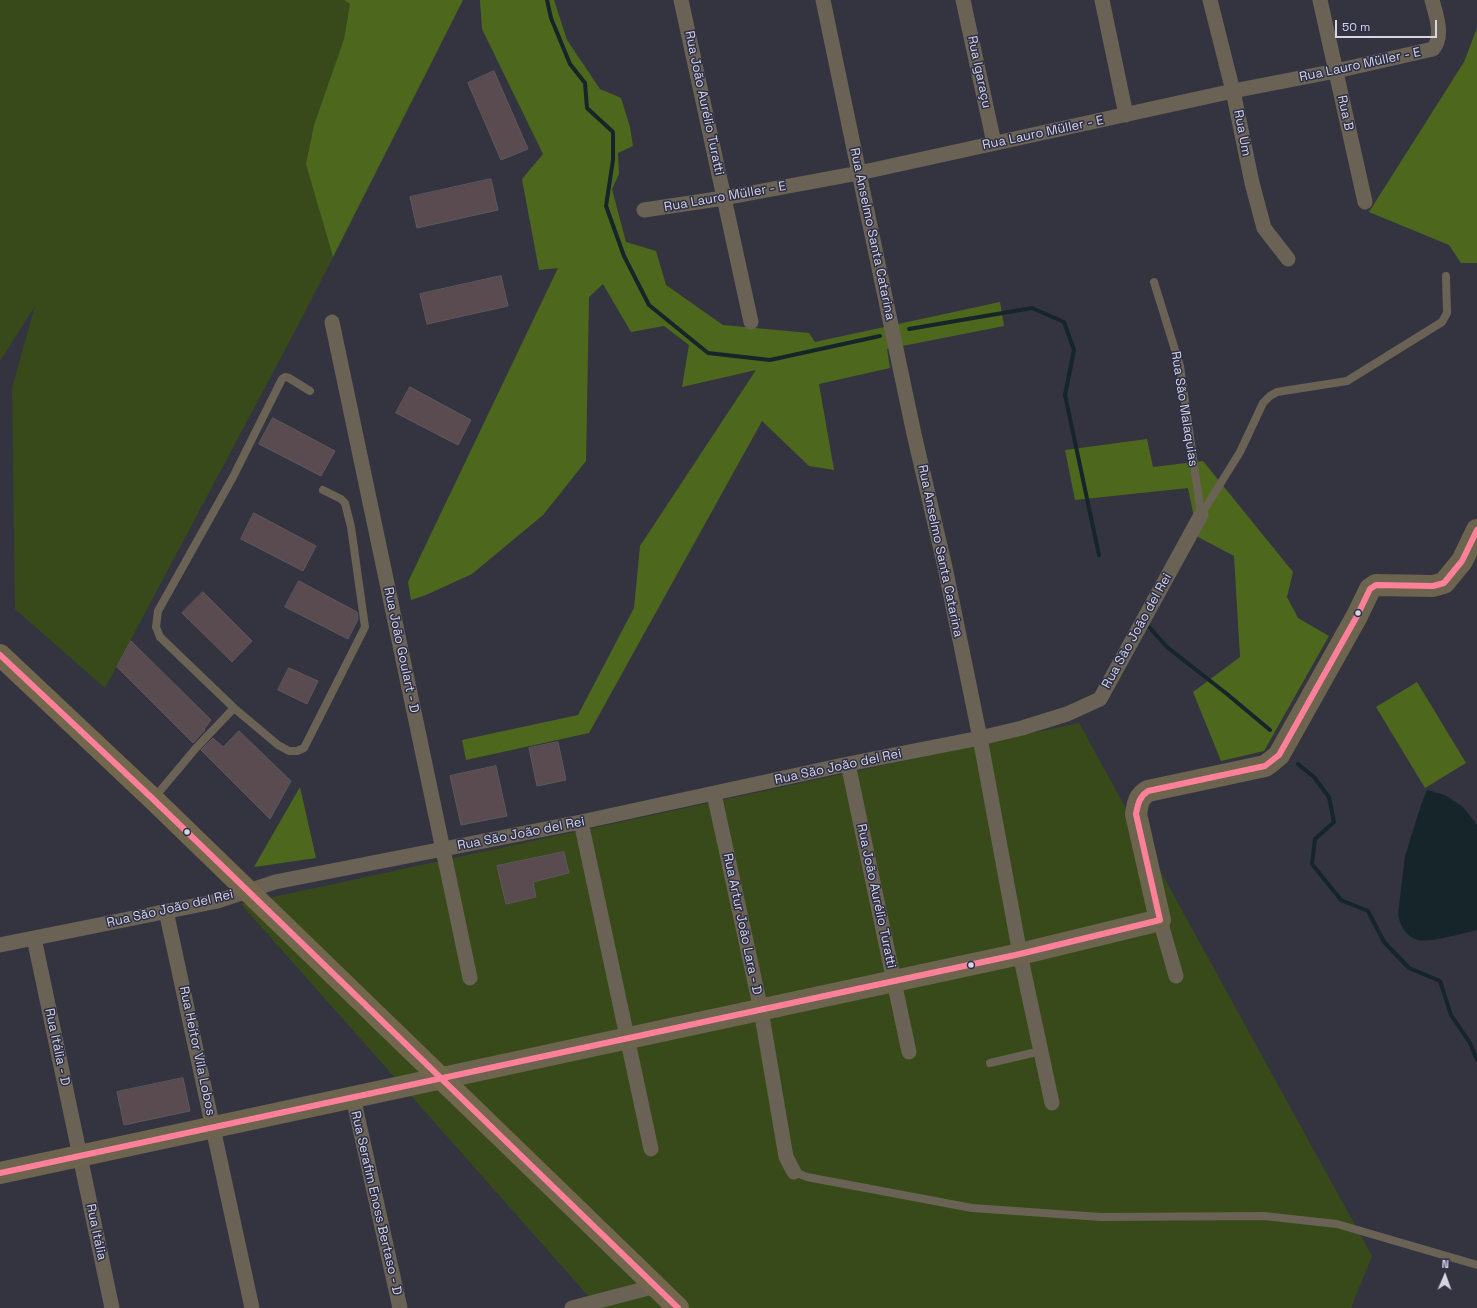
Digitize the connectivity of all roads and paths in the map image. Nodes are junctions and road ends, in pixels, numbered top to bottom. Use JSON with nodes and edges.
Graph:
{"nodes":[{"id":1,"x":681,"y":0,"type":"edge"},
{"id":2,"x":823,"y":0,"type":"edge"},
{"id":3,"x":963,"y":0,"type":"edge"},
{"id":4,"x":1102,"y":0,"type":"edge"},
{"id":5,"x":1210,"y":0,"type":"edge"},
{"id":6,"x":1320,"y":0,"type":"edge"},
{"id":7,"x":1432,"y":0,"type":"edge"},
{"id":8,"x":1336,"y":71,"type":"junction"},
{"id":9,"x":1233,"y":91,"type":"junction"},
{"id":10,"x":1126,"y":115,"type":"junction"},
{"id":11,"x":994,"y":143,"type":"junction"},
{"id":12,"x":859,"y":173,"type":"junction"},
{"id":13,"x":724,"y":198,"type":"junction"},
{"id":14,"x":1364,"y":202,"type":"dead end"},
{"id":15,"x":644,"y":210,"type":"dead end"},
{"id":16,"x":1288,"y":259,"type":"dead end"},
{"id":17,"x":1446,"y":276,"type":"dead end"},
{"id":18,"x":1154,"y":282,"type":"dead end"},
{"id":19,"x":332,"y":322,"type":"dead end"},
{"id":20,"x":751,"y":322,"type":"dead end"},
{"id":21,"x":310,"y":391,"type":"dead end"},
{"id":22,"x":323,"y":490,"type":"dead end"},
{"id":23,"x":1201,"y":515,"type":"junction"},
{"id":24,"x":1477,"y":530,"type":"edge"},
{"id":25,"x":0,"y":655,"type":"edge"},
{"id":26,"x":234,"y":708,"type":"junction"},
{"id":27,"x":980,"y":738,"type":"junction"},
{"id":28,"x":848,"y":764,"type":"junction"},
{"id":29,"x":714,"y":794,"type":"junction"},
{"id":30,"x":153,"y":799,"type":"junction"},
{"id":31,"x":581,"y":822,"type":"junction"},
{"id":32,"x":443,"y":849,"type":"junction"},
{"id":33,"x":247,"y":891,"type":"junction"},
{"id":34,"x":166,"y":911,"type":"junction"},
{"id":35,"x":1160,"y":920,"type":"junction"},
{"id":36,"x":34,"y":938,"type":"junction"},
{"id":37,"x":0,"y":946,"type":"edge"},
{"id":38,"x":1020,"y":954,"type":"junction"},
{"id":39,"x":1176,"y":976,"type":"dead end"},
{"id":40,"x":470,"y":978,"type":"dead end"},
{"id":41,"x":894,"y":981,"type":"junction"},
{"id":42,"x":761,"y":1010,"type":"junction"},
{"id":43,"x":627,"y":1039,"type":"junction"},
{"id":44,"x":1041,"y":1051,"type":"junction"},
{"id":45,"x":909,"y":1052,"type":"dead end"},
{"id":46,"x":990,"y":1063,"type":"dead end"},
{"id":47,"x":440,"y":1079,"type":"junction"},
{"id":48,"x":353,"y":1097,"type":"junction"},
{"id":49,"x":1052,"y":1103,"type":"dead end"},
{"id":50,"x":213,"y":1127,"type":"junction"},
{"id":51,"x":651,"y":1149,"type":"dead end"},
{"id":52,"x":80,"y":1156,"type":"junction"},
{"id":53,"x":794,"y":1172,"type":"joint"},
{"id":54,"x":0,"y":1173,"type":"edge"},
{"id":55,"x":1477,"y":1264,"type":"edge"},
{"id":56,"x":656,"y":1286,"type":"junction"},
{"id":57,"x":112,"y":1308,"type":"edge"},
{"id":58,"x":252,"y":1308,"type":"edge"},
{"id":59,"x":400,"y":1308,"type":"edge"},
{"id":60,"x":572,"y":1308,"type":"edge"},
{"id":61,"x":678,"y":1308,"type":"edge"}],
"edges":[{"from":1,"to":13,"type":"street","name":"Rua João Aurélio Turatti"},
{"from":2,"to":12,"type":"street","name":"Rua Anselmo Santa Catarina"},
{"from":3,"to":11,"type":"street","name":"Rua Igaraçu"},
{"from":4,"to":10,"type":"street"},
{"from":5,"to":9,"type":"street","name":"Rua Um"},
{"from":6,"to":8,"type":"street","name":"Rua B"},
{"from":7,"to":8,"type":"street","name":"Rua Lauro Müller - E"},
{"from":8,"to":9,"type":"street","name":"Rua Lauro Müller - E"},
{"from":8,"to":14,"type":"street","name":"Rua B"},
{"from":9,"to":10,"type":"street","name":"Rua Lauro Müller - E"},
{"from":9,"to":16,"type":"street","name":"Rua Um"},
{"from":10,"to":11,"type":"street","name":"Rua Lauro Müller - E"},
{"from":11,"to":12,"type":"street","name":"Rua Lauro Müller - E"},
{"from":12,"to":13,"type":"street","name":"Rua Lauro Müller - E"},
{"from":12,"to":27,"type":"street","name":"Rua Anselmo Santa Catarina"},
{"from":13,"to":15,"type":"street","name":"Rua Lauro Müller - E"},
{"from":13,"to":20,"type":"street","name":"Rua João Aurélio Turatti"},
{"from":17,"to":23,"type":"lane","name":"Rua São João del Rei"},
{"from":18,"to":23,"type":"lane","name":"Rua São Malaquias"},
{"from":19,"to":32,"type":"street","name":"Rua João Goulart - D"},
{"from":21,"to":26,"type":"lane"},
{"from":22,"to":26,"type":"lane"},
{"from":23,"to":27,"type":"street","name":"Rua São João del Rei"},
{"from":24,"to":35,"type":"street"},
{"from":25,"to":30,"type":"main road"},
{"from":26,"to":30,"type":"lane"},
{"from":27,"to":28,"type":"street","name":"Rua São João del Rei"},
{"from":27,"to":38,"type":"street","name":"Rua Anselmo Santa Catarina"},
{"from":28,"to":29,"type":"street","name":"Rua São João del Rei"},
{"from":28,"to":41,"type":"street","name":"Rua João Aurélio Turatti"},
{"from":29,"to":31,"type":"street","name":"Rua São João del Rei"},
{"from":29,"to":42,"type":"street","name":"Rua Artur João Lara - D"},
{"from":30,"to":33,"type":"main road"},
{"from":31,"to":32,"type":"street","name":"Rua São João del Rei"},
{"from":31,"to":43,"type":"street"},
{"from":32,"to":33,"type":"street","name":"Rua São João del Rei"},
{"from":32,"to":40,"type":"street","name":"Rua João Goulart - D"},
{"from":33,"to":34,"type":"street","name":"Rua São João del Rei"},
{"from":33,"to":47,"type":"main road"},
{"from":34,"to":36,"type":"street","name":"Rua São João del Rei"},
{"from":34,"to":50,"type":"street","name":"Rua Heitor Vila Lobos"},
{"from":35,"to":38,"type":"street"},
{"from":35,"to":39,"type":"street"},
{"from":36,"to":37,"type":"street","name":"Rua São João del Rei"},
{"from":36,"to":52,"type":"street","name":"Rua Itália - D"},
{"from":38,"to":41,"type":"street"},
{"from":38,"to":44,"type":"street","name":"Rua Anselmo Santa Catarina"},
{"from":41,"to":42,"type":"street"},
{"from":41,"to":45,"type":"street","name":"Rua João Aurélio Turatti"},
{"from":42,"to":43,"type":"street"},
{"from":42,"to":53,"type":"street","name":"Rua Artur João Lara - D"},
{"from":43,"to":47,"type":"street"},
{"from":43,"to":51,"type":"street"},
{"from":44,"to":46,"type":"lane"},
{"from":44,"to":49,"type":"street","name":"Rua Anselmo Santa Catarina"},
{"from":47,"to":48,"type":"street"},
{"from":47,"to":56,"type":"main road"},
{"from":48,"to":50,"type":"street"},
{"from":48,"to":59,"type":"street","name":"Rua Serafim Enoss Bertaso - D"},
{"from":50,"to":52,"type":"street"},
{"from":50,"to":58,"type":"street","name":"Rua Heitor Vila Lobos"},
{"from":52,"to":54,"type":"street"},
{"from":52,"to":57,"type":"street","name":"Rua Itália"},
{"from":53,"to":55,"type":"lane"},
{"from":56,"to":60,"type":"street"},
{"from":56,"to":61,"type":"main road"}]}
